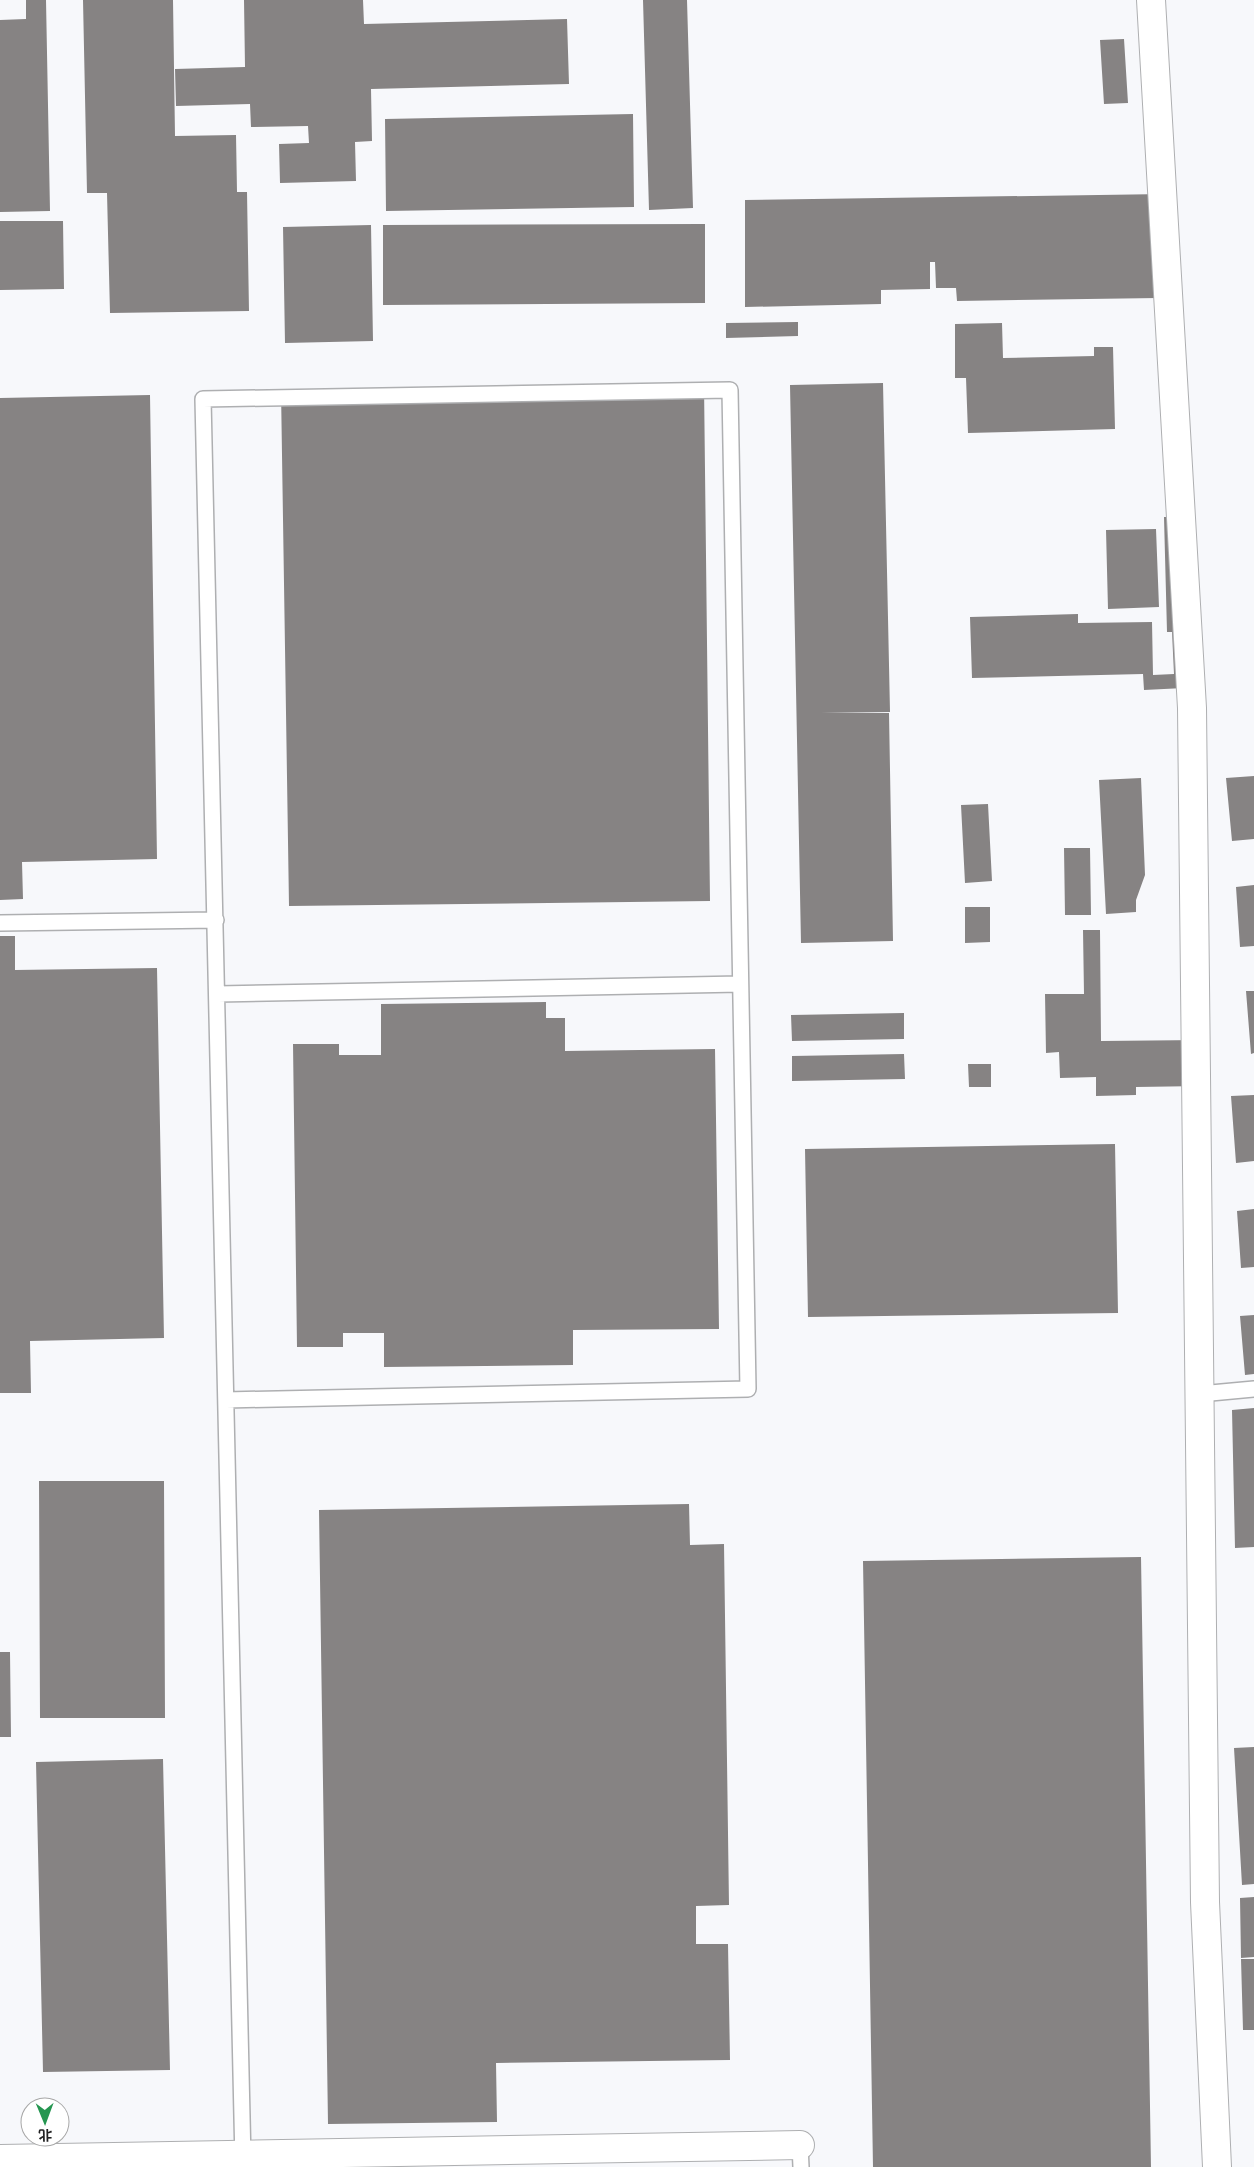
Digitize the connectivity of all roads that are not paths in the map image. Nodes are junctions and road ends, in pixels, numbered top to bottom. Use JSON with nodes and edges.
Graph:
{"nodes":[{"id":1,"x":1150,"y":0,"type":"edge"},
{"id":2,"x":216,"y":920,"type":"junction"},
{"id":3,"x":0,"y":923,"type":"edge"},
{"id":4,"x":740,"y":984,"type":"junction"},
{"id":5,"x":218,"y":994,"type":"junction"},
{"id":6,"x":1254,"y":1389,"type":"edge"},
{"id":7,"x":1200,"y":1394,"type":"junction"},
{"id":8,"x":226,"y":1400,"type":"junction"},
{"id":9,"x":800,"y":2156,"type":"edge"},
{"id":10,"x":0,"y":2159,"type":"edge"},
{"id":11,"x":243,"y":2161,"type":"edge"},
{"id":12,"x":1217,"y":2167,"type":"edge"}],
"edges":[{"from":1,"to":7,"type":"street"},
{"from":2,"to":3,"type":"lane"},
{"from":2,"to":4,"type":"lane"},
{"from":2,"to":5,"type":"lane"},
{"from":4,"to":5,"type":"lane"},
{"from":4,"to":8,"type":"lane"},
{"from":5,"to":8,"type":"lane"},
{"from":6,"to":7,"type":"lane"},
{"from":7,"to":12,"type":"street"},
{"from":8,"to":11,"type":"lane"},
{"from":9,"to":11,"type":"street"},
{"from":10,"to":11,"type":"street"}]}
